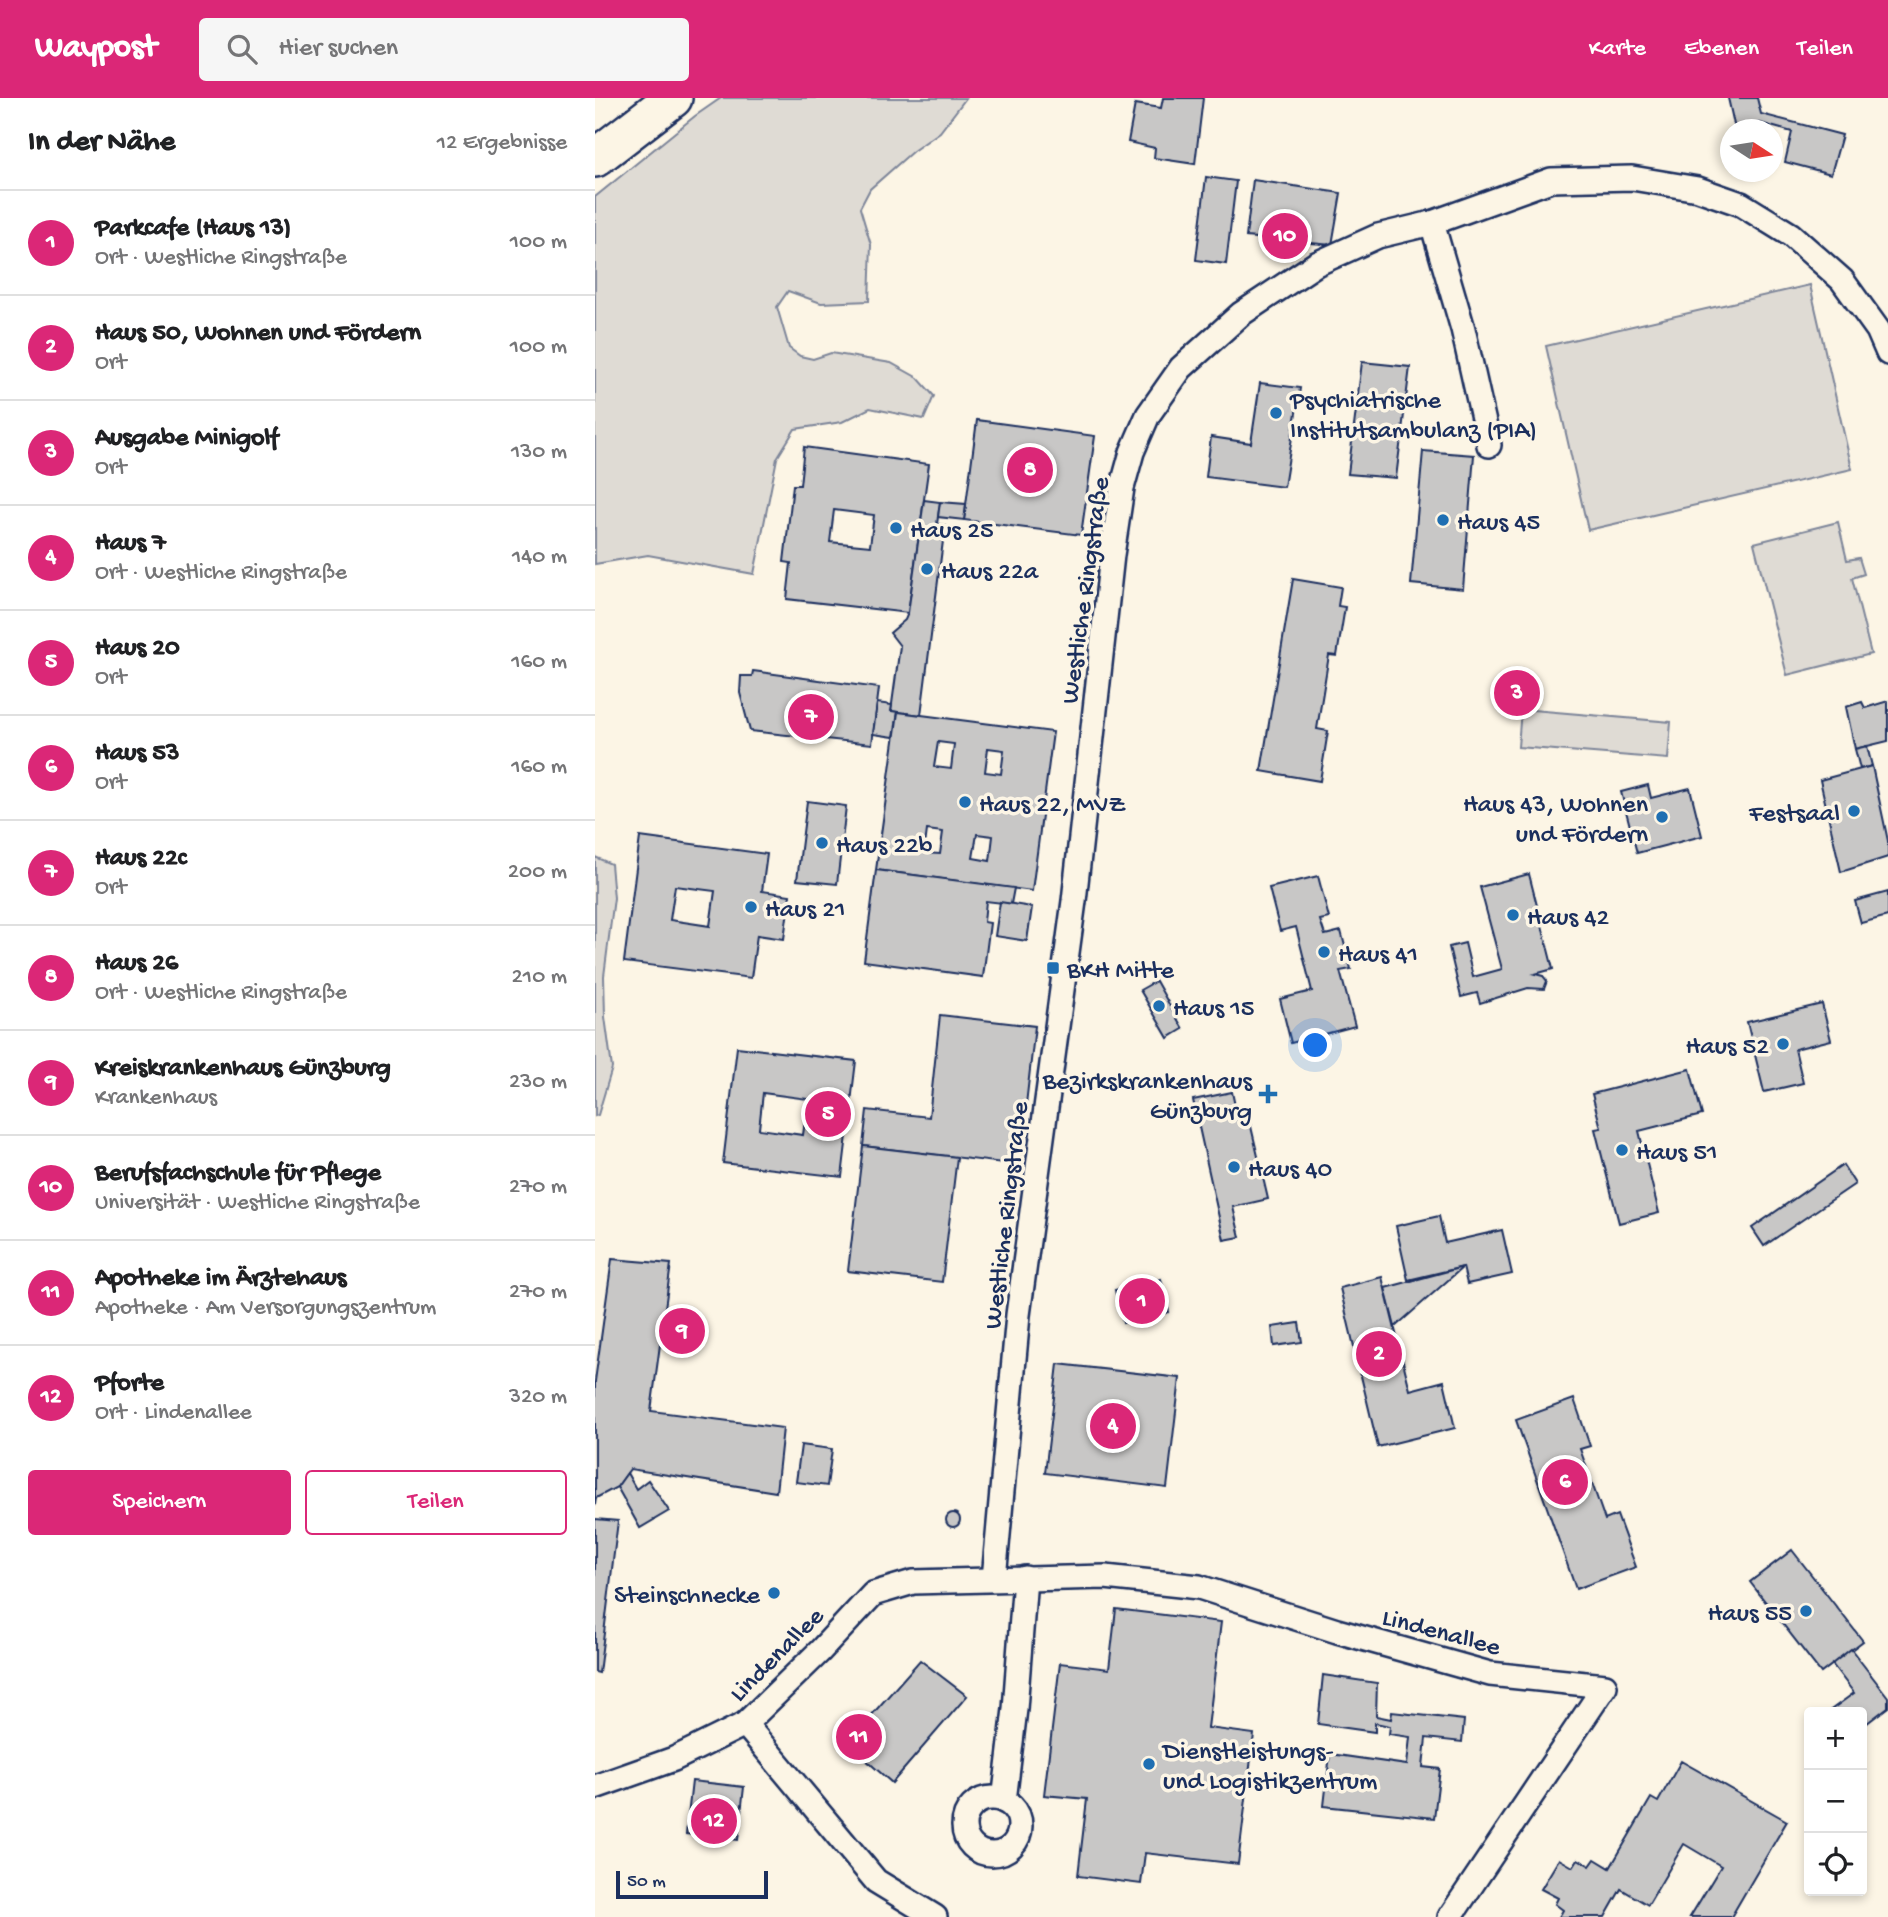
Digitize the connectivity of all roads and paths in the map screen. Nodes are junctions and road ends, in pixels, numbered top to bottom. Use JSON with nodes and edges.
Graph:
{"nodes":[{"id":1,"x":673,"y":98,"type":"edge"},
{"id":2,"x":595,"y":158,"type":"edge"},
{"id":3,"x":1432,"y":223,"type":"junction"},
{"id":4,"x":1888,"y":352,"type":"edge"},
{"id":5,"x":1489,"y":445,"type":"dead end"},
{"id":6,"x":1025,"y":1578,"type":"junction"},
{"id":7,"x":994,"y":1579,"type":"junction"},
{"id":8,"x":745,"y":1724,"type":"junction"},
{"id":9,"x":595,"y":1787,"type":"edge"},
{"id":10,"x":1004,"y":1801,"type":"dead end"},
{"id":11,"x":935,"y":1917,"type":"edge"},
{"id":12,"x":1450,"y":1917,"type":"edge"}],
"edges":[{"from":1,"to":2,"type":"main road"},
{"from":3,"to":4,"type":"street","name":"Westliche Ringstraße"},
{"from":3,"to":5,"type":"street"},
{"from":3,"to":7,"type":"street","name":"Westliche Ringstraße"},
{"from":6,"to":7,"type":"street","name":"Lindenallee"},
{"from":6,"to":10,"type":"street"},
{"from":6,"to":12,"type":"street","name":"Lindenallee"},
{"from":7,"to":8,"type":"street","name":"Lindenallee"},
{"from":8,"to":9,"type":"street","name":"Lindenallee"},
{"from":8,"to":11,"type":"street"}]}
